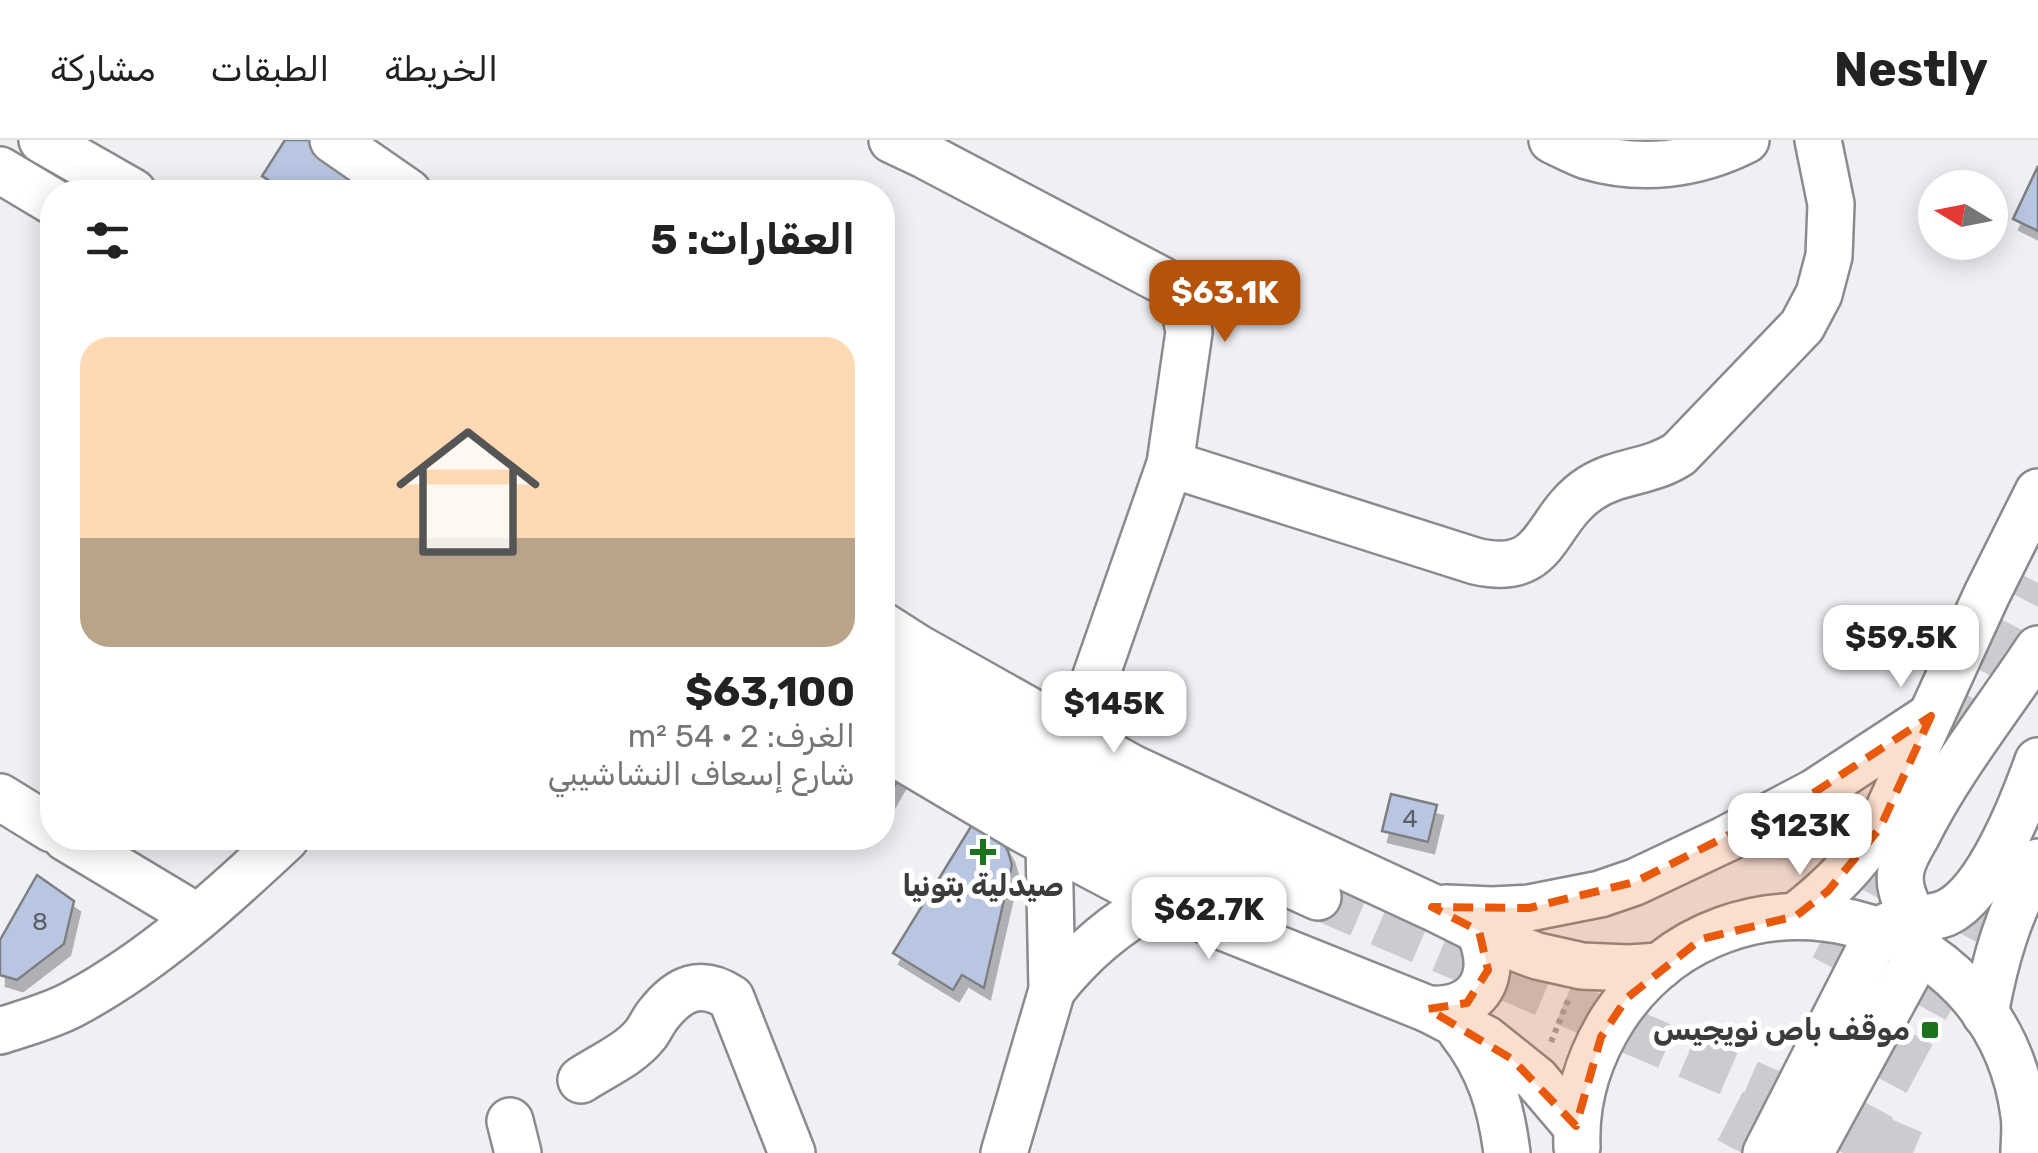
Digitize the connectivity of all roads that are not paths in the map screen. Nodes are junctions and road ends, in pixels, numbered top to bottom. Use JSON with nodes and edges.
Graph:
{"nodes":[{"id":1,"x":42,"y":140,"type":"edge"},
{"id":2,"x":334,"y":140,"type":"edge"},
{"id":3,"x":1552,"y":140,"type":"edge"},
{"id":4,"x":1746,"y":140,"type":"edge"},
{"id":5,"x":1818,"y":140,"type":"edge"},
{"id":6,"x":917,"y":145,"type":"edge"},
{"id":7,"x":78,"y":152,"type":"edge"},
{"id":8,"x":0,"y":170,"type":"edge"},
{"id":9,"x":116,"y":180,"type":"edge"},
{"id":10,"x":391,"y":180,"type":"edge"},
{"id":11,"x":40,"y":194,"type":"edge"},
{"id":12,"x":1170,"y":464,"type":"junction"},
{"id":13,"x":2038,"y":492,"type":"edge"},
{"id":14,"x":895,"y":633,"type":"edge"},
{"id":15,"x":2038,"y":649,"type":"edge"},
{"id":16,"x":895,"y":673,"type":"edge"},
{"id":17,"x":895,"y":715,"type":"edge"},
{"id":18,"x":1931,"y":716,"type":"junction"},
{"id":19,"x":1075,"y":736,"type":"junction"},
{"id":20,"x":895,"y":754,"type":"edge"},
{"id":21,"x":2038,"y":761,"type":"edge"},
{"id":22,"x":0,"y":797,"type":"edge"},
{"id":23,"x":40,"y":822,"type":"edge"},
{"id":24,"x":1049,"y":844,"type":"junction"},
{"id":25,"x":86,"y":850,"type":"edge"},
{"id":26,"x":273,"y":850,"type":"edge"},
{"id":27,"x":2038,"y":862,"type":"edge"},
{"id":28,"x":1158,"y":901,"type":"junction"},
{"id":29,"x":1432,"y":907,"type":"junction"},
{"id":30,"x":196,"y":916,"type":"junction"},
{"id":31,"x":1796,"y":916,"type":"junction"},
{"id":32,"x":1479,"y":931,"type":"junction"},
{"id":33,"x":1904,"y":934,"type":"junction"},
{"id":34,"x":1660,"y":966,"type":"junction"},
{"id":35,"x":1052,"y":990,"type":"junction"},
{"id":36,"x":1985,"y":1014,"type":"junction"},
{"id":37,"x":1442,"y":1017,"type":"junction"},
{"id":38,"x":0,"y":1031,"type":"edge"},
{"id":39,"x":581,"y":1080,"type":"dead end"},
{"id":40,"x":2029,"y":1138,"type":"edge"},
{"id":41,"x":1577,"y":1140,"type":"edge"},
{"id":42,"x":792,"y":1153,"type":"edge"},
{"id":43,"x":1004,"y":1153,"type":"edge"},
{"id":44,"x":1507,"y":1153,"type":"edge"},
{"id":45,"x":1766,"y":1153,"type":"edge"},
{"id":46,"x":1810,"y":1153,"type":"tunnel mouth"}],
"edges":[{"from":1,"to":7,"type":"street"},
{"from":2,"to":10,"type":"street"},
{"from":3,"to":4,"type":"street"},
{"from":5,"to":12,"type":"street"},
{"from":6,"to":12,"type":"street"},
{"from":7,"to":9,"type":"street"},
{"from":8,"to":11,"type":"street"},
{"from":12,"to":19,"type":"street"},
{"from":13,"to":18,"type":"street"},
{"from":14,"to":19,"type":"street"},
{"from":15,"to":33,"type":"street"},
{"from":16,"to":17,"type":"street"},
{"from":18,"to":29,"type":"street"},
{"from":18,"to":31,"type":"street"},
{"from":19,"to":29,"type":"street"},
{"from":20,"to":24,"type":"street"},
{"from":21,"to":33,"type":"street"},
{"from":22,"to":23,"type":"street"},
{"from":24,"to":28,"type":"street"},
{"from":24,"to":35,"type":"street"},
{"from":25,"to":30,"type":"street"},
{"from":26,"to":30,"type":"street"},
{"from":27,"to":36,"type":"street"},
{"from":28,"to":35,"type":"street"},
{"from":28,"to":37,"type":"street"},
{"from":29,"to":32,"type":"street"},
{"from":30,"to":38,"type":"street"},
{"from":31,"to":33,"type":"street"},
{"from":31,"to":34,"type":"street"},
{"from":32,"to":34,"type":"street"},
{"from":32,"to":37,"type":"street"},
{"from":33,"to":36,"type":"street"},
{"from":33,"to":45,"type":"street"},
{"from":33,"to":46,"type":"street"},
{"from":34,"to":41,"type":"street"},
{"from":35,"to":43,"type":"street"},
{"from":36,"to":40,"type":"street"},
{"from":37,"to":41,"type":"street"},
{"from":37,"to":44,"type":"street"},
{"from":39,"to":42,"type":"street"}]}
